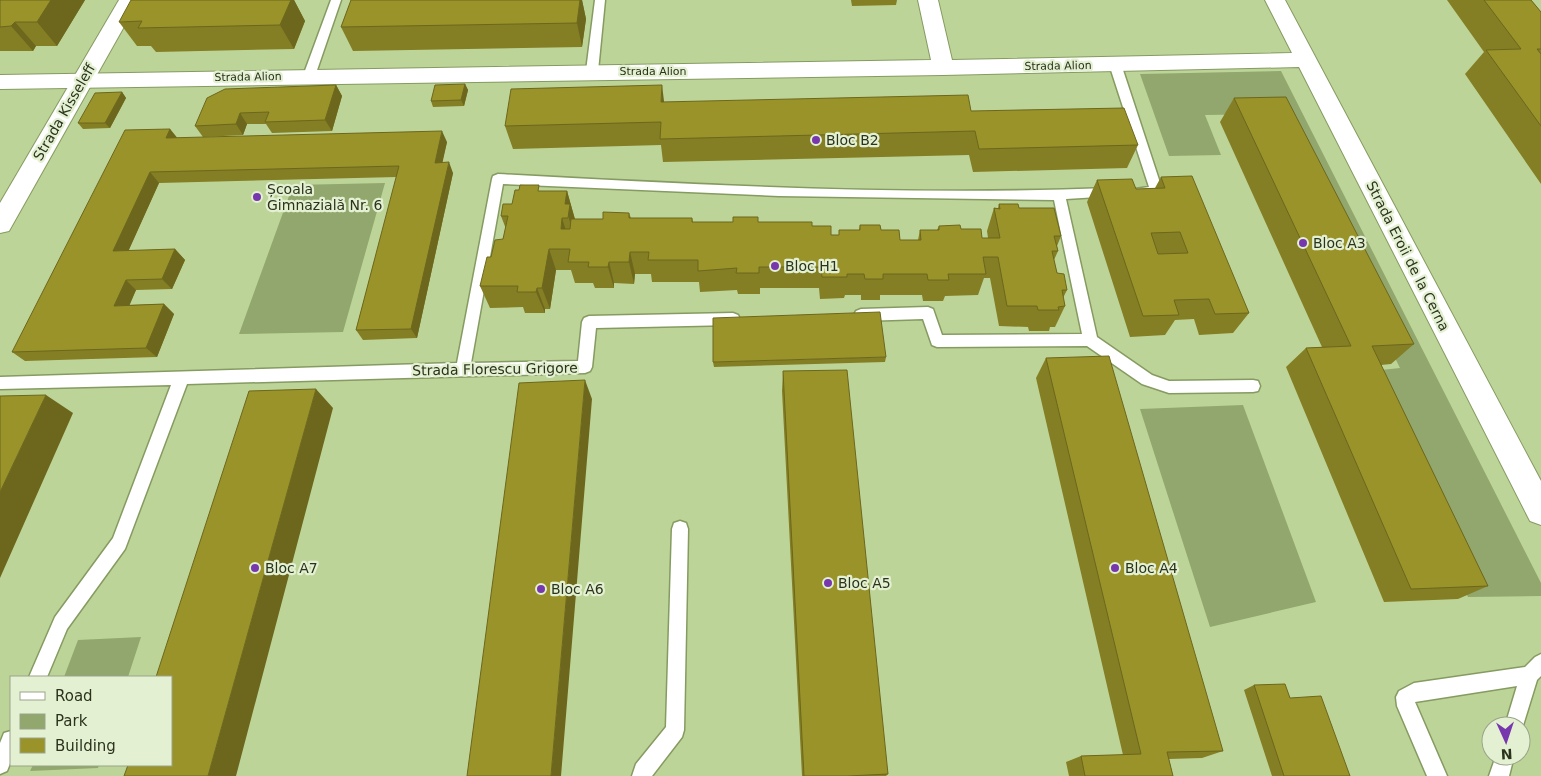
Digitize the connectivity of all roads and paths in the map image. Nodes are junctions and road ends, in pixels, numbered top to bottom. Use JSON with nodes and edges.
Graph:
{"nodes":[{"id":1,"x":129,"y":0,"type":"edge"},
{"id":2,"x":336,"y":0,"type":"edge"},
{"id":3,"x":600,"y":0,"type":"edge"},
{"id":4,"x":928,"y":0,"type":"edge"},
{"id":5,"x":1275,"y":0,"type":"edge"},
{"id":6,"x":1306,"y":60,"type":"junction"},
{"id":7,"x":1115,"y":64,"type":"junction"},
{"id":8,"x":943,"y":68,"type":"junction"},
{"id":9,"x":592,"y":71,"type":"junction"},
{"id":10,"x":309,"y":76,"type":"junction"},
{"id":11,"x":82,"y":80,"type":"junction"},
{"id":12,"x":0,"y":82,"type":"edge"},
{"id":13,"x":1059,"y":195,"type":"junction"},
{"id":14,"x":0,"y":224,"type":"edge"},
{"id":15,"x":848,"y":316,"type":"edge"},
{"id":16,"x":748,"y":318,"type":"edge"},
{"id":17,"x":1090,"y":340,"type":"junction"},
{"id":18,"x":463,"y":368,"type":"junction"},
{"id":19,"x":181,"y":379,"type":"junction"},
{"id":20,"x":0,"y":383,"type":"edge"},
{"id":21,"x":1253,"y":386,"type":"dead end"},
{"id":22,"x":1541,"y":511,"type":"edge"},
{"id":23,"x":680,"y":529,"type":"dead end"},
{"id":24,"x":1535,"y":669,"type":"edge"},
{"id":25,"x":38,"y":676,"type":"edge"},
{"id":26,"x":1518,"y":716,"type":"edge"},
{"id":27,"x":10,"y":742,"type":"edge"},
{"id":28,"x":0,"y":764,"type":"edge"},
{"id":29,"x":642,"y":776,"type":"edge"},
{"id":30,"x":1436,"y":776,"type":"edge"}],
"edges":[{"from":1,"to":11,"type":"street","name":"Strada Kisseleff"},
{"from":2,"to":10,"type":"lane"},
{"from":3,"to":9,"type":"lane"},
{"from":4,"to":8,"type":"street"},
{"from":5,"to":6,"type":"street","name":"Strada Eroii de la Cerna"},
{"from":6,"to":7,"type":"street","name":"Strada Alion"},
{"from":6,"to":22,"type":"street","name":"Strada Eroii de la Cerna"},
{"from":7,"to":8,"type":"street","name":"Strada Alion"},
{"from":7,"to":13,"type":"lane"},
{"from":8,"to":9,"type":"street","name":"Strada Alion"},
{"from":9,"to":10,"type":"street","name":"Strada Alion"},
{"from":10,"to":11,"type":"street","name":"Strada Alion"},
{"from":11,"to":12,"type":"street","name":"Strada Alion"},
{"from":11,"to":14,"type":"street","name":"Strada Kisseleff"},
{"from":13,"to":17,"type":"lane"},
{"from":13,"to":18,"type":"lane"},
{"from":15,"to":17,"type":"lane"},
{"from":16,"to":18,"type":"lane","name":"Strada Florescu Grigore"},
{"from":17,"to":21,"type":"lane"},
{"from":18,"to":19,"type":"lane","name":"Strada Florescu Grigore"},
{"from":19,"to":20,"type":"lane","name":"Strada Florescu Grigore"},
{"from":19,"to":25,"type":"lane"},
{"from":23,"to":29,"type":"lane"},
{"from":24,"to":26,"type":"lane"},
{"from":24,"to":30,"type":"lane"},
{"from":27,"to":28,"type":"lane"}]}
